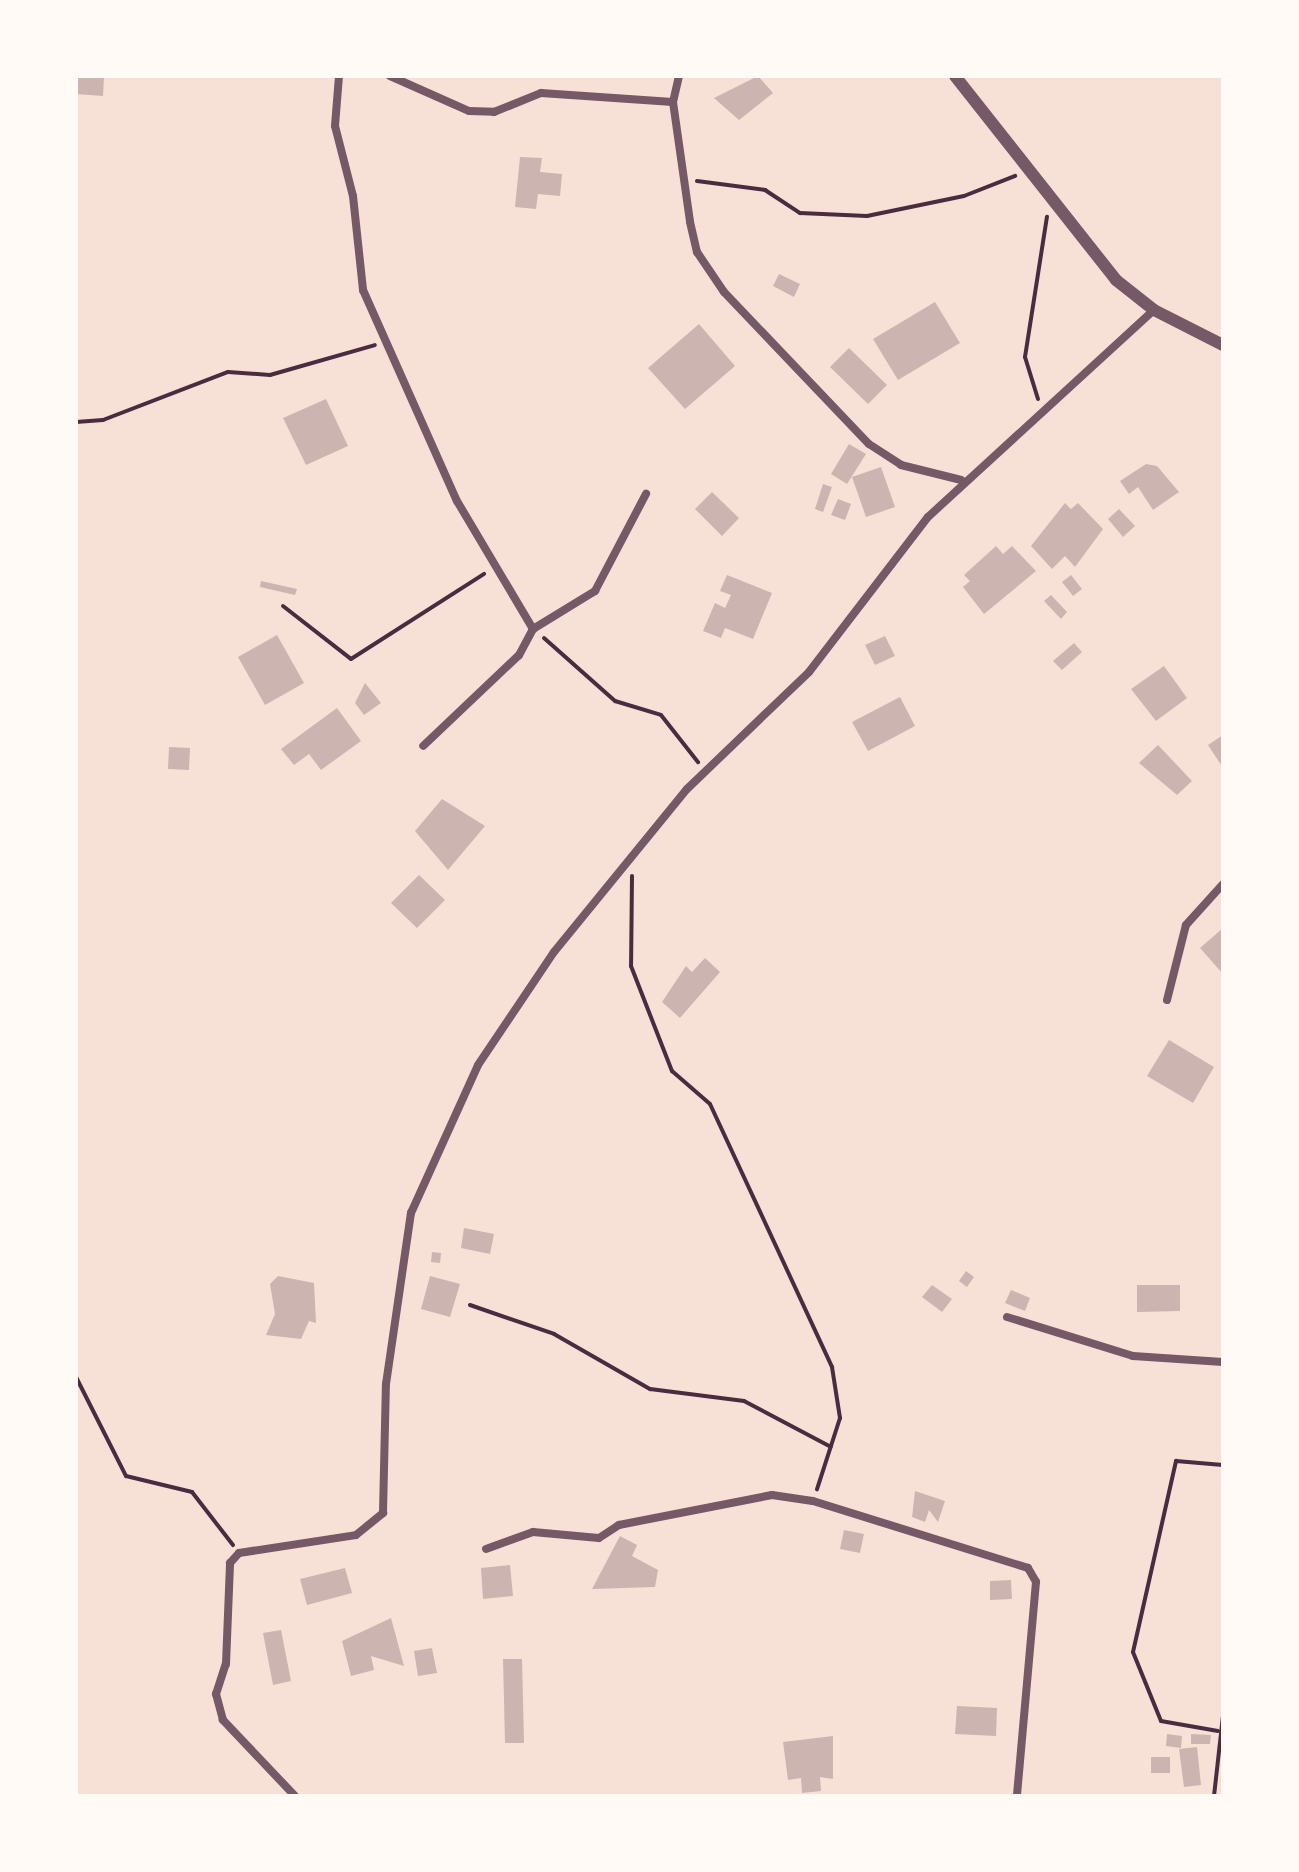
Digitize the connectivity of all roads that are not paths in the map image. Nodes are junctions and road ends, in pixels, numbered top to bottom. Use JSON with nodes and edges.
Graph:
{"nodes":[{"id":1,"x":339,"y":76,"type":"edge"},
{"id":2,"x":390,"y":76,"type":"edge"},
{"id":3,"x":679,"y":76,"type":"edge"},
{"id":4,"x":955,"y":76,"type":"edge"},
{"id":5,"x":673,"y":102,"type":"junction"},
{"id":6,"x":1154,"y":310,"type":"junction"},
{"id":7,"x":1223,"y":345,"type":"edge"},
{"id":8,"x":961,"y":480,"type":"junction"},
{"id":9,"x":646,"y":494,"type":"dead end"},
{"id":10,"x":533,"y":629,"type":"junction"},
{"id":11,"x":423,"y":746,"type":"dead end"},
{"id":12,"x":1223,"y":884,"type":"edge"},
{"id":13,"x":1167,"y":1000,"type":"dead end"},
{"id":14,"x":1007,"y":1317,"type":"dead end"},
{"id":15,"x":1223,"y":1362,"type":"edge"},
{"id":16,"x":486,"y":1549,"type":"dead end"},
{"id":17,"x":295,"y":1796,"type":"edge"},
{"id":18,"x":1017,"y":1796,"type":"edge"}],
"edges":[{"from":1,"to":10,"type":"street"},
{"from":2,"to":5,"type":"street"},
{"from":3,"to":5,"type":"street"},
{"from":4,"to":6,"type":"street"},
{"from":5,"to":8,"type":"street"},
{"from":6,"to":7,"type":"street"},
{"from":6,"to":8,"type":"street"},
{"from":8,"to":17,"type":"street"},
{"from":9,"to":10,"type":"street"},
{"from":10,"to":11,"type":"street"},
{"from":12,"to":13,"type":"street"},
{"from":14,"to":15,"type":"street"},
{"from":16,"to":18,"type":"street"}]}
